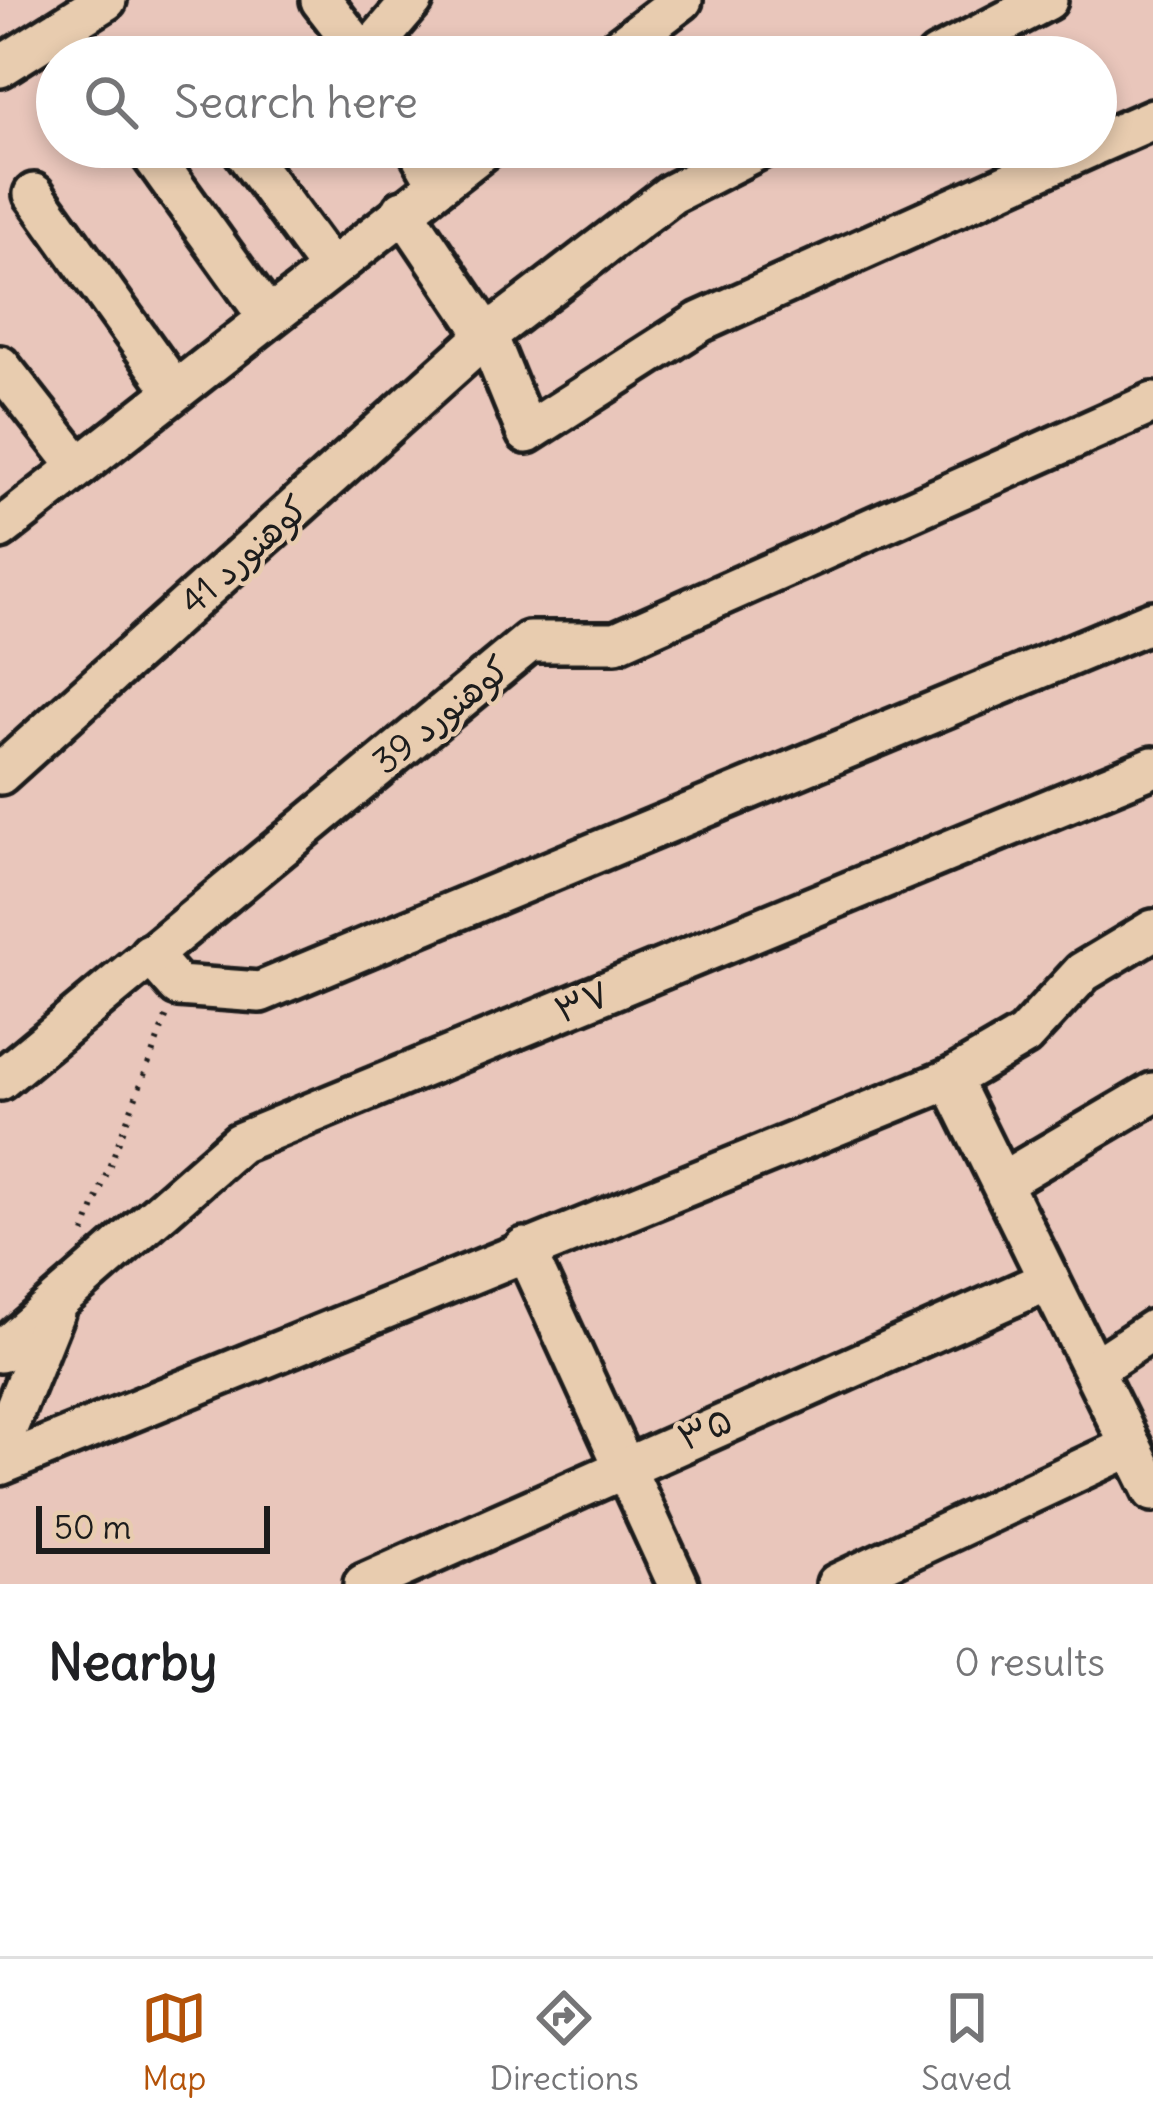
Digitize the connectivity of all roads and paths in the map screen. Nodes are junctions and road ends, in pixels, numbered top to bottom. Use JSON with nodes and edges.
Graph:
{"nodes":[{"id":1,"x":106,"y":0,"type":"edge"},
{"id":2,"x":321,"y":0,"type":"edge"},
{"id":3,"x":413,"y":0,"type":"edge"},
{"id":4,"x":682,"y":0,"type":"edge"},
{"id":5,"x":1047,"y":0,"type":"edge"},
{"id":6,"x":49,"y":36,"type":"edge"},
{"id":7,"x":349,"y":36,"type":"edge"},
{"id":8,"x":383,"y":36,"type":"edge"},
{"id":9,"x":635,"y":36,"type":"edge"},
{"id":10,"x":978,"y":36,"type":"edge"},
{"id":11,"x":36,"y":44,"type":"edge"},
{"id":12,"x":0,"y":67,"type":"edge"},
{"id":13,"x":1153,"y":118,"type":"edge"},
{"id":14,"x":1117,"y":135,"type":"edge"},
{"id":15,"x":161,"y":168,"type":"edge"},
{"id":16,"x":256,"y":168,"type":"edge"},
{"id":17,"x":429,"y":168,"type":"edge"},
{"id":18,"x":459,"y":168,"type":"edge"},
{"id":19,"x":722,"y":168,"type":"edge"},
{"id":20,"x":1044,"y":168,"type":"edge"},
{"id":21,"x":438,"y":184,"type":"junction"},
{"id":22,"x":34,"y":194,"type":"dead end"},
{"id":23,"x":404,"y":210,"type":"junction"},
{"id":24,"x":330,"y":268,"type":"junction"},
{"id":25,"x":268,"y":317,"type":"junction"},
{"id":26,"x":487,"y":335,"type":"junction"},
{"id":27,"x":0,"y":366,"type":"edge"},
{"id":28,"x":176,"y":391,"type":"junction"},
{"id":29,"x":1153,"y":403,"type":"edge"},
{"id":30,"x":79,"y":467,"type":"junction"},
{"id":31,"x":0,"y":530,"type":"edge"},
{"id":32,"x":1153,"y":622,"type":"edge"},
{"id":33,"x":1153,"y":766,"type":"edge"},
{"id":34,"x":0,"y":774,"type":"edge"},
{"id":35,"x":1153,"y":930,"type":"edge"},
{"id":36,"x":150,"y":954,"type":"junction"},
{"id":37,"x":178,"y":986,"type":"junction"},
{"id":38,"x":950,"y":1079,"type":"junction"},
{"id":39,"x":0,"y":1080,"type":"edge"},
{"id":40,"x":1153,"y":1093,"type":"edge"},
{"id":41,"x":1002,"y":1182,"type":"junction"},
{"id":42,"x":80,"y":1244,"type":"dead end"},
{"id":43,"x":524,"y":1248,"type":"junction"},
{"id":44,"x":1049,"y":1280,"type":"junction"},
{"id":45,"x":56,"y":1309,"type":"junction"},
{"id":46,"x":1153,"y":1330,"type":"edge"},
{"id":47,"x":0,"y":1352,"type":"edge"},
{"id":48,"x":1094,"y":1370,"type":"junction"},
{"id":49,"x":0,"y":1446,"type":"edge"},
{"id":50,"x":1131,"y":1446,"type":"junction"},
{"id":51,"x":624,"y":1465,"type":"junction"},
{"id":52,"x":0,"y":1466,"type":"edge"},
{"id":53,"x":1153,"y":1491,"type":"edge"},
{"id":54,"x":364,"y":1584,"type":"edge"},
{"id":55,"x":678,"y":1584,"type":"edge"},
{"id":56,"x":836,"y":1584,"type":"edge"}],
"edges":[{"from":1,"to":6,"type":"street"},
{"from":2,"to":7,"type":"street"},
{"from":3,"to":8,"type":"street"},
{"from":4,"to":9,"type":"street"},
{"from":5,"to":10,"type":"street"},
{"from":11,"to":12,"type":"street"},
{"from":13,"to":14,"type":"street"},
{"from":15,"to":25,"type":"street"},
{"from":16,"to":24,"type":"street"},
{"from":17,"to":21,"type":"street"},
{"from":18,"to":21,"type":"street"},
{"from":19,"to":26,"type":"street","name":"کوهنورد 41"},
{"from":20,"to":26,"type":"street"},
{"from":21,"to":23,"type":"street"},
{"from":22,"to":28,"type":"street"},
{"from":23,"to":24,"type":"street"},
{"from":23,"to":26,"type":"street"},
{"from":24,"to":25,"type":"street"},
{"from":25,"to":28,"type":"street"},
{"from":26,"to":34,"type":"street","name":"کوهنورد 41"},
{"from":27,"to":30,"type":"street"},
{"from":28,"to":30,"type":"street"},
{"from":29,"to":36,"type":"street","name":"کوهنورد 39"},
{"from":30,"to":31,"type":"street"},
{"from":32,"to":37,"type":"street"},
{"from":33,"to":45,"type":"street","name":"۳۷"},
{"from":35,"to":38,"type":"street"},
{"from":36,"to":37,"type":"street"},
{"from":36,"to":39,"type":"street","name":"کوهنورد 39"},
{"from":37,"to":42,"type":"path"},
{"from":38,"to":41,"type":"street"},
{"from":38,"to":43,"type":"street"},
{"from":40,"to":41,"type":"street"},
{"from":41,"to":44,"type":"street"},
{"from":43,"to":51,"type":"street"},
{"from":43,"to":52,"type":"street"},
{"from":44,"to":48,"type":"street"},
{"from":44,"to":51,"type":"street","name":"۳۵"},
{"from":45,"to":47,"type":"street","name":"۳۷"},
{"from":45,"to":49,"type":"street"},
{"from":46,"to":48,"type":"street"},
{"from":48,"to":50,"type":"street"},
{"from":50,"to":53,"type":"street"},
{"from":50,"to":56,"type":"street"},
{"from":51,"to":54,"type":"street","name":"۳۵"},
{"from":51,"to":55,"type":"street"}]}
